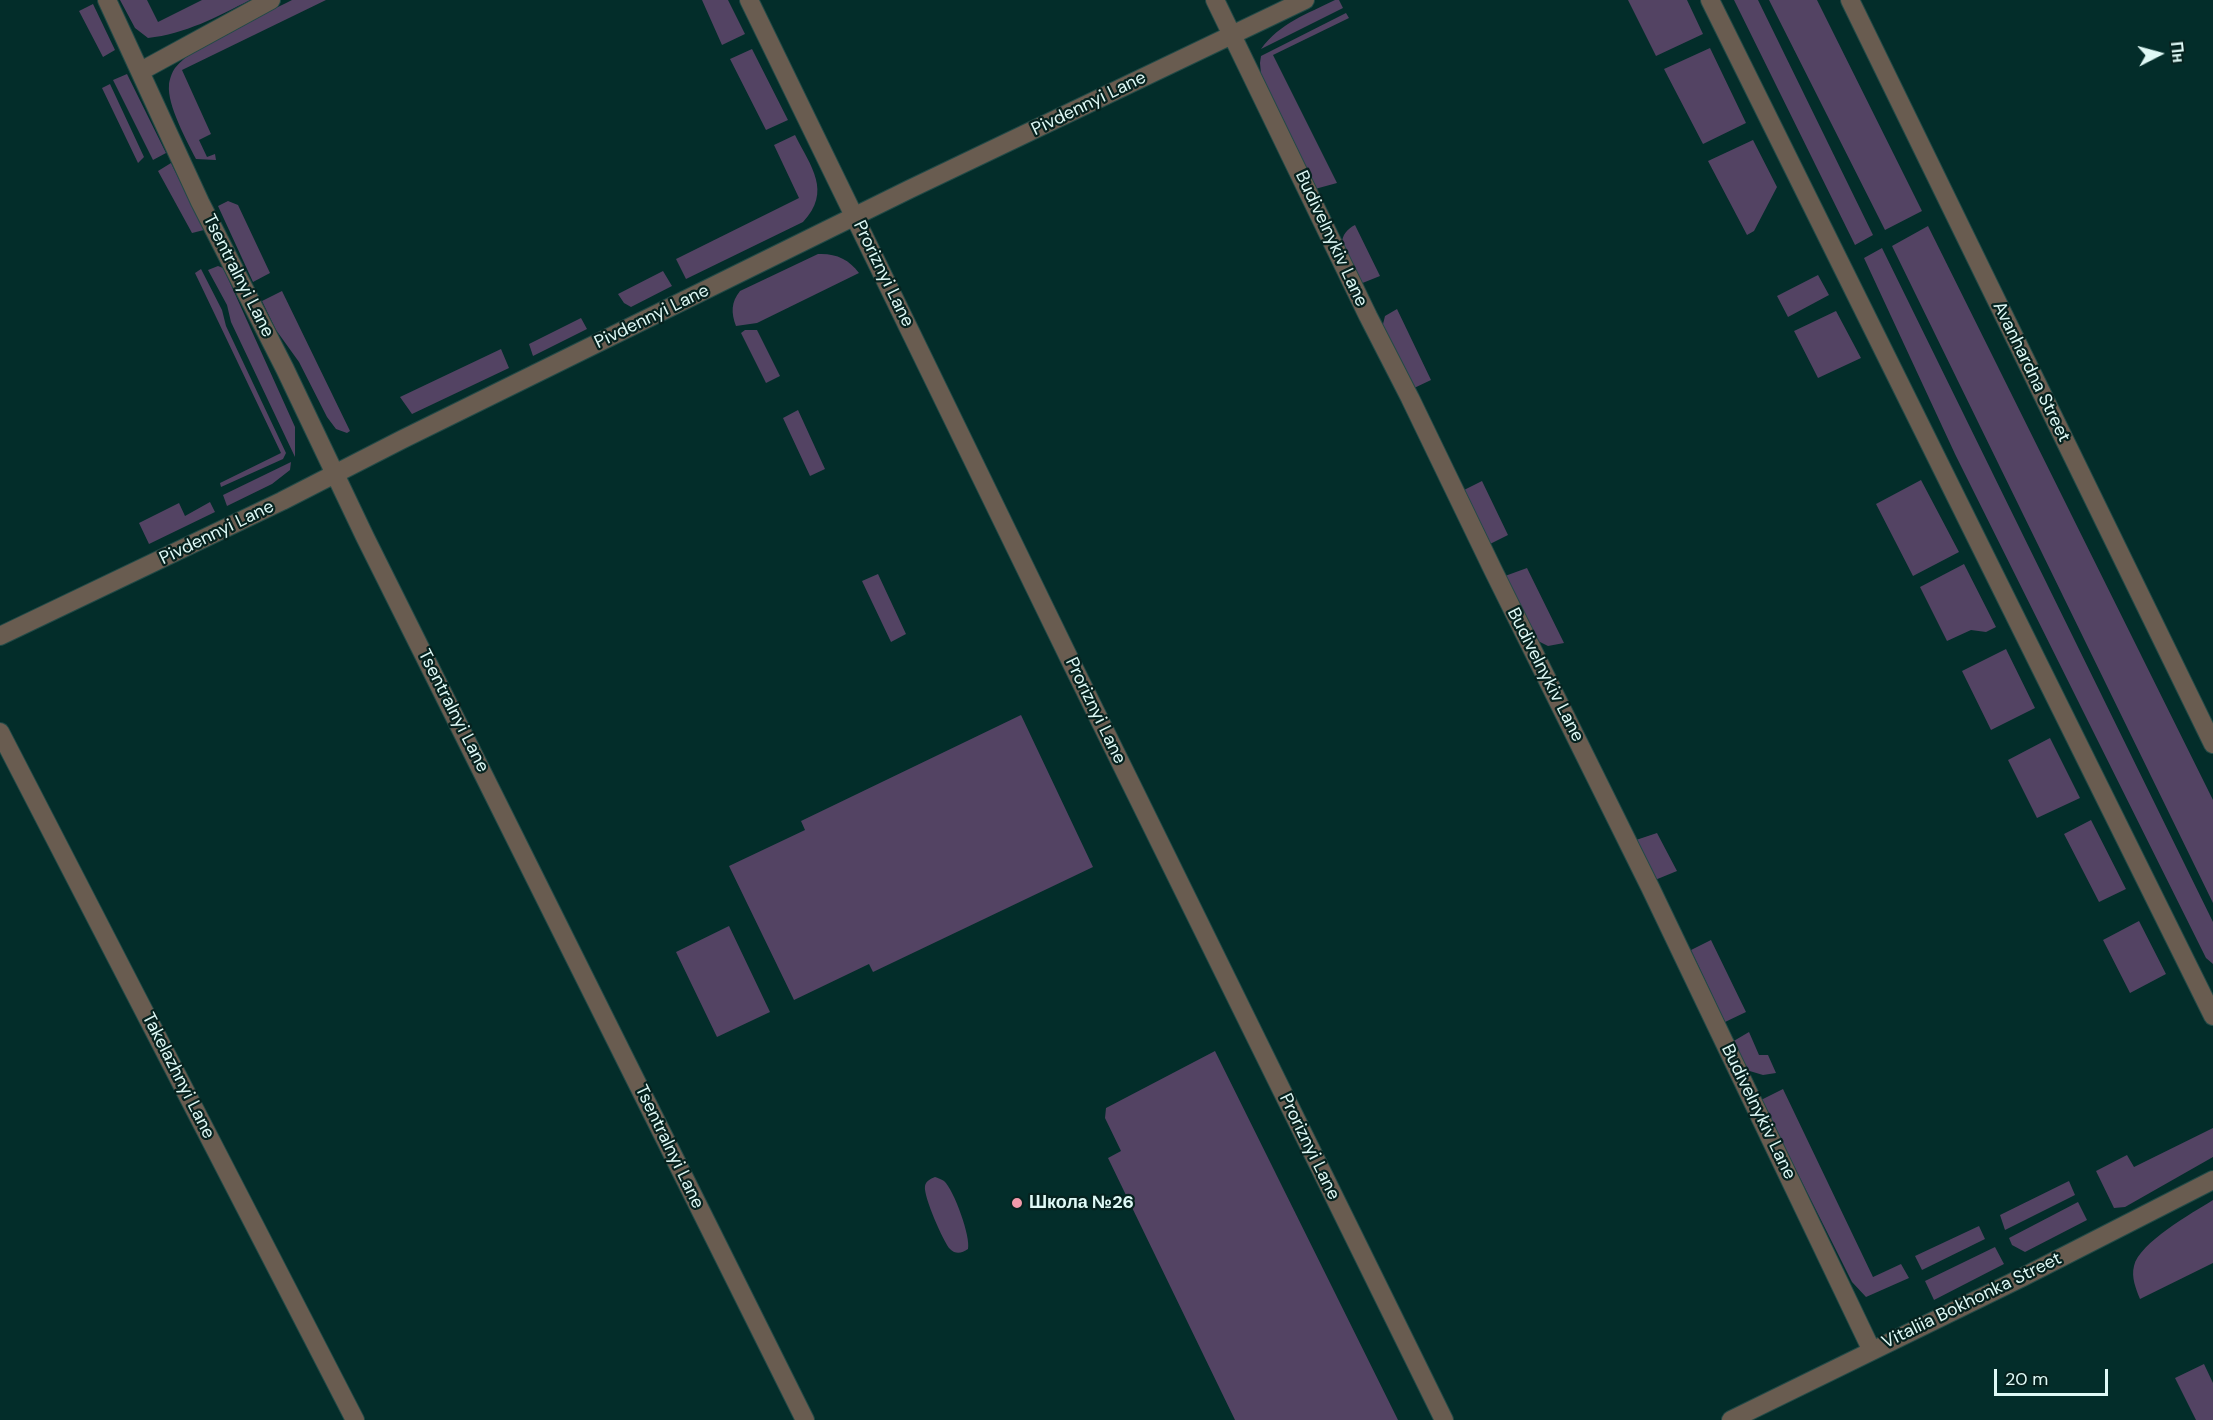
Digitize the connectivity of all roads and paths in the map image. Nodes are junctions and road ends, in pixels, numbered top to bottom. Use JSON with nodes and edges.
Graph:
{"nodes":[{"id":1,"x":107,"y":0,"type":"edge"},
{"id":2,"x":271,"y":0,"type":"edge"},
{"id":3,"x":749,"y":0,"type":"edge"},
{"id":4,"x":1215,"y":0,"type":"edge"},
{"id":5,"x":1305,"y":0,"type":"edge"},
{"id":6,"x":1710,"y":0,"type":"edge"},
{"id":7,"x":1850,"y":0,"type":"edge"},
{"id":8,"x":1232,"y":35,"type":"junction"},
{"id":9,"x":141,"y":71,"type":"junction"},
{"id":10,"x":854,"y":217,"type":"junction"},
{"id":11,"x":335,"y":474,"type":"junction"},
{"id":12,"x":0,"y":636,"type":"edge"},
{"id":13,"x":0,"y":732,"type":"edge"},
{"id":14,"x":2213,"y":744,"type":"edge"},
{"id":15,"x":2213,"y":1016,"type":"edge"},
{"id":16,"x":2213,"y":1180,"type":"edge"},
{"id":17,"x":1872,"y":1351,"type":"junction"},
{"id":18,"x":355,"y":1420,"type":"edge"},
{"id":19,"x":805,"y":1420,"type":"edge"},
{"id":20,"x":1444,"y":1420,"type":"edge"},
{"id":21,"x":1731,"y":1420,"type":"edge"}],
"edges":[{"from":1,"to":9,"type":"street","name":"Tsentralnyi Lane"},
{"from":2,"to":9,"type":"street"},
{"from":3,"to":10,"type":"street","name":"Proriznyi Lane"},
{"from":4,"to":8,"type":"street","name":"Budivelnykiv Lane"},
{"from":5,"to":8,"type":"street","name":"Pivdennyi Lane"},
{"from":6,"to":15,"type":"street"},
{"from":7,"to":14,"type":"street","name":"Avanhardna Street"},
{"from":8,"to":10,"type":"street","name":"Pivdennyi Lane"},
{"from":8,"to":17,"type":"street","name":"Budivelnykiv Lane"},
{"from":9,"to":11,"type":"street","name":"Tsentralnyi Lane"},
{"from":10,"to":11,"type":"street","name":"Pivdennyi Lane"},
{"from":10,"to":20,"type":"street","name":"Proriznyi Lane"},
{"from":11,"to":12,"type":"street","name":"Pivdennyi Lane"},
{"from":11,"to":19,"type":"street","name":"Tsentralnyi Lane"},
{"from":13,"to":18,"type":"street","name":"Takelazhnyi Lane"},
{"from":16,"to":17,"type":"street","name":"Vitaliia Bokhonka Street"},
{"from":17,"to":21,"type":"street","name":"Vitaliia Bokhonka Street"}]}
